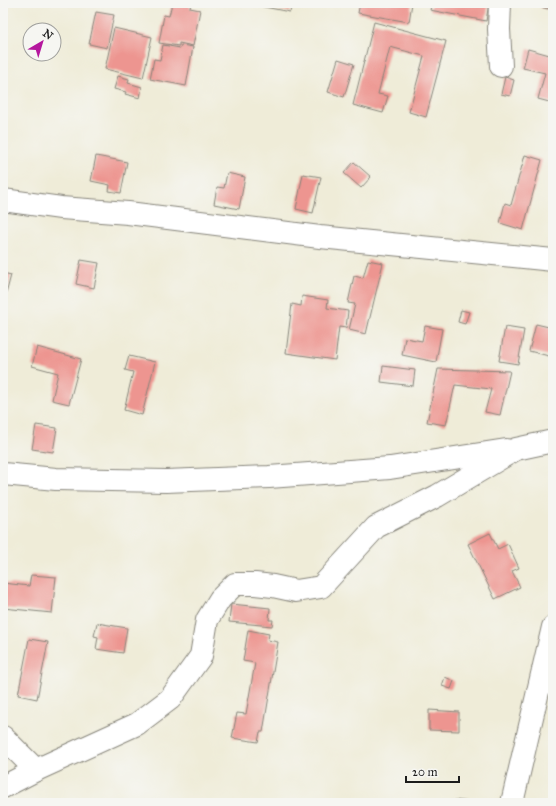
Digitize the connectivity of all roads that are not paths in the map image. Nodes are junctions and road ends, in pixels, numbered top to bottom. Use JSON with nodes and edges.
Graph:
{"nodes":[{"id":1,"x":500,"y":3,"type":"edge"},
{"id":2,"x":501,"y":66,"type":"dead end"},
{"id":3,"x":3,"y":200,"type":"edge"},
{"id":4,"x":553,"y":260,"type":"edge"},
{"id":5,"x":553,"y":440,"type":"edge"},
{"id":6,"x":516,"y":449,"type":"junction"},
{"id":7,"x":3,"y":474,"type":"edge"},
{"id":8,"x":553,"y":627,"type":"edge"},
{"id":9,"x":3,"y":737,"type":"edge"},
{"id":10,"x":36,"y":770,"type":"junction"},
{"id":11,"x":3,"y":787,"type":"edge"},
{"id":12,"x":512,"y":803,"type":"edge"}],
"edges":[{"from":1,"to":2,"type":"street"},
{"from":3,"to":4,"type":"street"},
{"from":5,"to":6,"type":"street"},
{"from":6,"to":7,"type":"street"},
{"from":6,"to":10,"type":"street"},
{"from":8,"to":12,"type":"street"},
{"from":9,"to":10,"type":"street"},
{"from":10,"to":11,"type":"street"}]}
